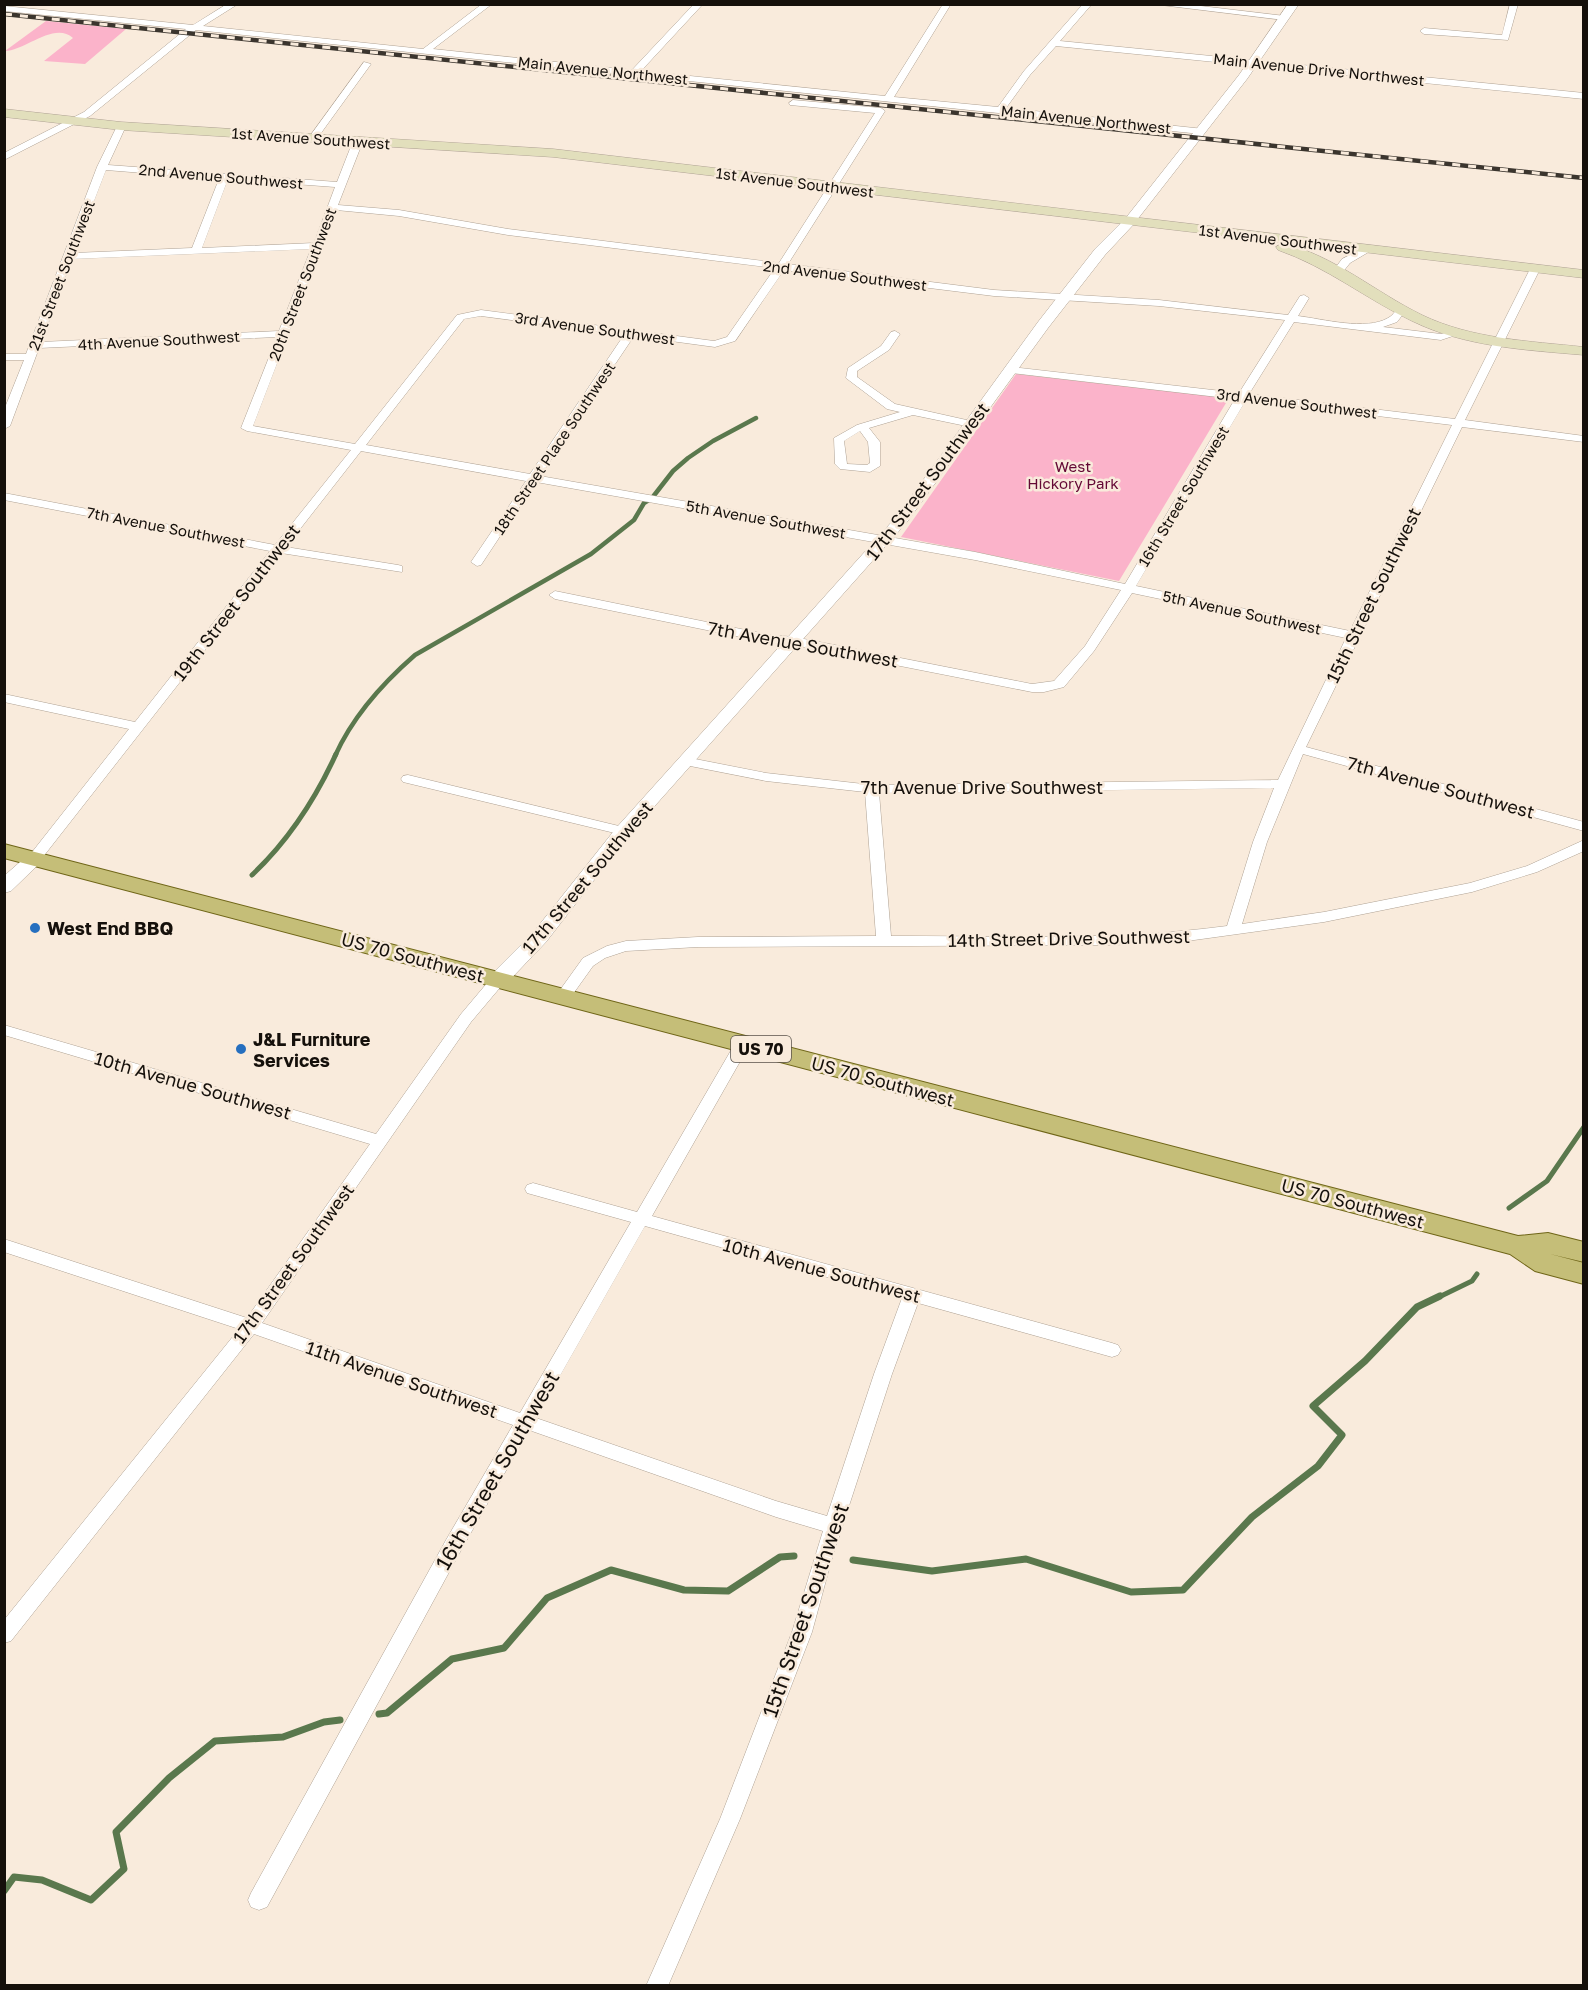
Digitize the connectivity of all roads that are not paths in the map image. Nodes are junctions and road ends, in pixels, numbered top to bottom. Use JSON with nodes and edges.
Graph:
{"nodes":[{"id":1,"x":234,"y":4,"type":"edge"},
{"id":2,"x":488,"y":4,"type":"edge"},
{"id":3,"x":699,"y":4,"type":"edge"},
{"id":4,"x":947,"y":4,"type":"edge"},
{"id":5,"x":1088,"y":4,"type":"edge"},
{"id":6,"x":1157,"y":4,"type":"edge"},
{"id":7,"x":1294,"y":4,"type":"edge"},
{"id":8,"x":1514,"y":4,"type":"edge"},
{"id":9,"x":8,"y":7,"type":"edge"},
{"id":10,"x":1285,"y":18,"type":"junction"},
{"id":11,"x":190,"y":30,"type":"junction"},
{"id":12,"x":1424,"y":31,"type":"dead end"},
{"id":13,"x":1054,"y":43,"type":"junction"},
{"id":14,"x":424,"y":52,"type":"junction"},
{"id":15,"x":1254,"y":62,"type":"junction"},
{"id":16,"x":367,"y":64,"type":"dead end"},
{"id":17,"x":634,"y":73,"type":"junction"},
{"id":18,"x":1584,"y":96,"type":"edge"},
{"id":19,"x":888,"y":99,"type":"junction"},
{"id":20,"x":793,"y":103,"type":"dead end"},
{"id":21,"x":1000,"y":111,"type":"junction"},
{"id":22,"x":4,"y":113,"type":"edge"},
{"id":23,"x":71,"y":122,"type":"junction"},
{"id":24,"x":120,"y":126,"type":"junction"},
{"id":25,"x":1198,"y":134,"type":"junction"},
{"id":26,"x":313,"y":138,"type":"junction"},
{"id":27,"x":358,"y":141,"type":"junction"},
{"id":28,"x":4,"y":157,"type":"edge"},
{"id":29,"x":102,"y":167,"type":"junction"},
{"id":30,"x":224,"y":177,"type":"junction"},
{"id":31,"x":340,"y":185,"type":"junction"},
{"id":32,"x":832,"y":187,"type":"junction"},
{"id":33,"x":332,"y":207,"type":"junction"},
{"id":34,"x":1129,"y":222,"type":"junction"},
{"id":35,"x":1200,"y":230,"type":"junction"},
{"id":36,"x":317,"y":246,"type":"junction"},
{"id":37,"x":196,"y":250,"type":"junction"},
{"id":38,"x":1366,"y":250,"type":"junction"},
{"id":39,"x":69,"y":256,"type":"junction"},
{"id":40,"x":781,"y":267,"type":"junction"},
{"id":41,"x":1535,"y":269,"type":"junction"},
{"id":42,"x":1338,"y":271,"type":"junction"},
{"id":43,"x":1584,"y":274,"type":"edge"},
{"id":44,"x":1304,"y":298,"type":"dead end"},
{"id":45,"x":1063,"y":299,"type":"junction"},
{"id":46,"x":1402,"y":309,"type":"junction"},
{"id":47,"x":465,"y":315,"type":"joint"},
{"id":48,"x":1292,"y":319,"type":"junction"},
{"id":49,"x":1359,"y":328,"type":"junction"},
{"id":50,"x":631,"y":333,"type":"junction"},
{"id":51,"x":1457,"y":333,"type":"junction"},
{"id":52,"x":282,"y":334,"type":"junction"},
{"id":53,"x":895,"y":334,"type":"dead end"},
{"id":54,"x":1498,"y":341,"type":"junction"},
{"id":55,"x":35,"y":345,"type":"junction"},
{"id":56,"x":1584,"y":351,"type":"edge"},
{"id":57,"x":4,"y":357,"type":"edge"},
{"id":58,"x":31,"y":357,"type":"junction"},
{"id":59,"x":1011,"y":370,"type":"junction"},
{"id":60,"x":1244,"y":396,"type":"junction"},
{"id":61,"x":912,"y":412,"type":"junction"},
{"id":62,"x":1458,"y":422,"type":"junction"},
{"id":63,"x":971,"y":424,"type":"junction"},
{"id":64,"x":4,"y":426,"type":"edge"},
{"id":65,"x":863,"y":427,"type":"dead end"},
{"id":66,"x":247,"y":428,"type":"joint"},
{"id":67,"x":1584,"y":439,"type":"edge"},
{"id":68,"x":357,"y":448,"type":"junction"},
{"id":69,"x":533,"y":478,"type":"junction"},
{"id":70,"x":4,"y":496,"type":"edge"},
{"id":71,"x":885,"y":539,"type":"junction"},
{"id":72,"x":277,"y":549,"type":"junction"},
{"id":73,"x":477,"y":562,"type":"dead end"},
{"id":74,"x":398,"y":569,"type":"dead end"},
{"id":75,"x":1128,"y":589,"type":"junction"},
{"id":76,"x":555,"y":596,"type":"dead end"},
{"id":77,"x":1352,"y":635,"type":"junction"},
{"id":78,"x":795,"y":641,"type":"junction"},
{"id":79,"x":1052,"y":687,"type":"joint"},
{"id":80,"x":4,"y":698,"type":"edge"},
{"id":81,"x":138,"y":727,"type":"junction"},
{"id":82,"x":1298,"y":749,"type":"junction"},
{"id":83,"x":685,"y":761,"type":"junction"},
{"id":84,"x":408,"y":779,"type":"dead end"},
{"id":85,"x":1282,"y":784,"type":"junction"},
{"id":86,"x":872,"y":789,"type":"junction"},
{"id":87,"x":1584,"y":827,"type":"edge"},
{"id":88,"x":623,"y":831,"type":"junction"},
{"id":89,"x":1584,"y":844,"type":"edge"},
{"id":90,"x":4,"y":851,"type":"edge"},
{"id":91,"x":34,"y":859,"type":"junction"},
{"id":92,"x":4,"y":887,"type":"edge"},
{"id":93,"x":1233,"y":929,"type":"junction"},
{"id":94,"x":884,"y":941,"type":"junction"},
{"id":95,"x":498,"y":980,"type":"junction"},
{"id":96,"x":563,"y":997,"type":"junction"},
{"id":97,"x":4,"y":1030,"type":"edge"},
{"id":98,"x":742,"y":1044,"type":"junction"},
{"id":99,"x":381,"y":1141,"type":"junction"},
{"id":100,"x":533,"y":1189,"type":"dead end"},
{"id":101,"x":642,"y":1221,"type":"junction"},
{"id":102,"x":4,"y":1245,"type":"edge"},
{"id":103,"x":1518,"y":1246,"type":"junction"},
{"id":104,"x":1584,"y":1252,"type":"edge"},
{"id":105,"x":1584,"y":1274,"type":"edge"},
{"id":106,"x":912,"y":1295,"type":"junction"},
{"id":107,"x":249,"y":1327,"type":"junction"},
{"id":108,"x":1112,"y":1350,"type":"dead end"},
{"id":109,"x":523,"y":1421,"type":"junction"},
{"id":110,"x":833,"y":1526,"type":"junction"},
{"id":111,"x":4,"y":1635,"type":"edge"},
{"id":112,"x":259,"y":1900,"type":"dead end"},
{"id":113,"x":657,"y":1986,"type":"edge"}],
"edges":[{"from":1,"to":11,"type":"street"},
{"from":2,"to":14,"type":"street"},
{"from":3,"to":17,"type":"street"},
{"from":4,"to":19,"type":"street"},
{"from":5,"to":13,"type":"street"},
{"from":6,"to":10,"type":"street"},
{"from":7,"to":10,"type":"street","name":"17th Street Southwest"},
{"from":8,"to":12,"type":"street"},
{"from":9,"to":11,"type":"street","name":"Main Avenue Northwest"},
{"from":10,"to":15,"type":"street","name":"17th Street Southwest"},
{"from":11,"to":14,"type":"street","name":"Main Avenue Northwest"},
{"from":11,"to":23,"type":"street"},
{"from":13,"to":15,"type":"street","name":"Main Avenue Drive Northwest"},
{"from":13,"to":21,"type":"street"},
{"from":14,"to":17,"type":"street","name":"Main Avenue Northwest"},
{"from":15,"to":18,"type":"street","name":"Main Avenue Drive Northwest"},
{"from":15,"to":25,"type":"street","name":"17th Street Southwest"},
{"from":16,"to":26,"type":"street"},
{"from":17,"to":19,"type":"street","name":"Main Avenue Northwest"},
{"from":19,"to":21,"type":"street","name":"Main Avenue Northwest"},
{"from":20,"to":32,"type":"street"},
{"from":21,"to":25,"type":"street","name":"Main Avenue Northwest"},
{"from":22,"to":23,"type":"main road","name":"1st Avenue Southwest"},
{"from":23,"to":24,"type":"main road","name":"1st Avenue Southwest"},
{"from":23,"to":28,"type":"street"},
{"from":24,"to":26,"type":"main road","name":"1st Avenue Southwest"},
{"from":24,"to":29,"type":"street","name":"21st Street Southwest"},
{"from":25,"to":34,"type":"street","name":"17th Street Southwest"},
{"from":26,"to":27,"type":"main road","name":"1st Avenue Southwest"},
{"from":27,"to":31,"type":"street","name":"20th Street Southwest"},
{"from":27,"to":32,"type":"main road","name":"1st Avenue Southwest"},
{"from":29,"to":30,"type":"street","name":"2nd Avenue Southwest"},
{"from":29,"to":39,"type":"street","name":"21st Street Southwest"},
{"from":30,"to":31,"type":"street","name":"2nd Avenue Southwest"},
{"from":30,"to":37,"type":"street"},
{"from":31,"to":33,"type":"street","name":"20th Street Southwest"},
{"from":32,"to":34,"type":"main road","name":"1st Avenue Southwest"},
{"from":32,"to":40,"type":"street"},
{"from":33,"to":36,"type":"street","name":"20th Street Southwest"},
{"from":33,"to":40,"type":"street","name":"2nd Avenue Southwest"},
{"from":34,"to":35,"type":"main road","name":"1st Avenue Southwest"},
{"from":34,"to":45,"type":"street","name":"17th Street Southwest"},
{"from":35,"to":38,"type":"main road","name":"1st Avenue Southwest"},
{"from":35,"to":42,"type":"main road","name":"2nd Avenue Southwest"},
{"from":36,"to":37,"type":"street"},
{"from":36,"to":52,"type":"street","name":"20th Street Southwest"},
{"from":37,"to":39,"type":"street"},
{"from":38,"to":41,"type":"main road","name":"1st Avenue Southwest"},
{"from":38,"to":42,"type":"street"},
{"from":39,"to":55,"type":"street","name":"21st Street Southwest"},
{"from":40,"to":45,"type":"street","name":"2nd Avenue Southwest"},
{"from":40,"to":50,"type":"street","name":"3rd Avenue Southwest"},
{"from":41,"to":43,"type":"main road","name":"1st Avenue Southwest"},
{"from":41,"to":54,"type":"street","name":"15th Street Southwest"},
{"from":42,"to":46,"type":"main road","name":"2nd Avenue Southwest"},
{"from":44,"to":48,"type":"street","name":"16th Street Southwest"},
{"from":45,"to":48,"type":"street","name":"2nd Avenue Southwest"},
{"from":45,"to":59,"type":"street","name":"17th Street Southwest"},
{"from":46,"to":49,"type":"street","name":"2nd Avenue Southwest"},
{"from":46,"to":51,"type":"main road","name":"2nd Avenue Southwest"},
{"from":47,"to":50,"type":"street","name":"3rd Avenue Southwest"},
{"from":47,"to":68,"type":"street","name":"19th Street Southwest"},
{"from":48,"to":49,"type":"street","name":"2nd Avenue Southwest"},
{"from":48,"to":60,"type":"street","name":"16th Street Southwest"},
{"from":49,"to":51,"type":"street","name":"2nd Avenue Southwest"},
{"from":50,"to":69,"type":"street","name":"18th Street Place Southwest"},
{"from":51,"to":54,"type":"main road","name":"2nd Avenue Southwest"},
{"from":52,"to":55,"type":"street","name":"4th Avenue Southwest"},
{"from":52,"to":66,"type":"street","name":"20th Street Southwest"},
{"from":53,"to":61,"type":"street"},
{"from":54,"to":56,"type":"main road","name":"2nd Avenue Southwest"},
{"from":54,"to":62,"type":"street","name":"15th Street Southwest"},
{"from":55,"to":58,"type":"street","name":"21st Street Southwest"},
{"from":57,"to":58,"type":"street"},
{"from":58,"to":64,"type":"street","name":"21st Street Southwest"},
{"from":59,"to":60,"type":"street","name":"3rd Avenue Southwest"},
{"from":59,"to":63,"type":"street","name":"17th Street Southwest"},
{"from":60,"to":62,"type":"street","name":"3rd Avenue Southwest"},
{"from":60,"to":75,"type":"street","name":"16th Street Southwest"},
{"from":61,"to":63,"type":"street"},
{"from":61,"to":65,"type":"street"},
{"from":62,"to":67,"type":"street","name":"3rd Avenue Southwest"},
{"from":62,"to":77,"type":"street","name":"15th Street Southwest"},
{"from":63,"to":71,"type":"street","name":"17th Street Southwest"},
{"from":66,"to":68,"type":"street","name":"5th Avenue Southwest"},
{"from":68,"to":69,"type":"street","name":"5th Avenue Southwest"},
{"from":68,"to":72,"type":"street","name":"19th Street Southwest"},
{"from":69,"to":71,"type":"street","name":"5th Avenue Southwest"},
{"from":69,"to":73,"type":"street","name":"18th Street Place Southwest"},
{"from":70,"to":72,"type":"street","name":"7th Avenue Southwest"},
{"from":71,"to":75,"type":"street","name":"5th Avenue Southwest"},
{"from":71,"to":78,"type":"street","name":"17th Street Southwest"},
{"from":72,"to":74,"type":"street","name":"7th Avenue Southwest"},
{"from":72,"to":81,"type":"street","name":"19th Street Southwest"},
{"from":75,"to":77,"type":"street","name":"5th Avenue Southwest"},
{"from":75,"to":79,"type":"street","name":"16th Street Southwest"},
{"from":76,"to":78,"type":"street","name":"7th Avenue Southwest"},
{"from":77,"to":82,"type":"street","name":"15th Street Southwest"},
{"from":78,"to":79,"type":"street","name":"7th Avenue Southwest"},
{"from":78,"to":83,"type":"street","name":"17th Street Southwest"},
{"from":80,"to":81,"type":"street"},
{"from":81,"to":91,"type":"street","name":"19th Street Southwest"},
{"from":82,"to":85,"type":"street","name":"15th Street Southwest"},
{"from":82,"to":87,"type":"street","name":"7th Avenue Southwest"},
{"from":83,"to":86,"type":"street","name":"7th Avenue Drive Southwest"},
{"from":83,"to":88,"type":"street","name":"17th Street Southwest"},
{"from":84,"to":88,"type":"street"},
{"from":85,"to":86,"type":"street","name":"7th Avenue Drive Southwest"},
{"from":85,"to":93,"type":"street","name":"15th Street Southwest"},
{"from":86,"to":94,"type":"street"},
{"from":88,"to":95,"type":"street","name":"17th Street Southwest"},
{"from":89,"to":93,"type":"street","name":"14th Street Drive Southwest"},
{"from":90,"to":91,"type":"main road","name":"US 70 Southwest","number":"US 70"},
{"from":91,"to":92,"type":"street","name":"19th Street Southwest"},
{"from":91,"to":95,"type":"main road","name":"US 70 Southwest","number":"US 70"},
{"from":93,"to":94,"type":"street","name":"14th Street Drive Southwest"},
{"from":94,"to":96,"type":"street","name":"14th Street Drive Southwest"},
{"from":95,"to":96,"type":"main road","name":"US 70 Southwest","number":"US 70"},
{"from":95,"to":99,"type":"street","name":"17th Street Southwest"},
{"from":96,"to":98,"type":"main road","name":"US 70 Southwest","number":"US 70"},
{"from":97,"to":99,"type":"street","name":"10th Avenue Southwest"},
{"from":98,"to":101,"type":"street","name":"16th Street Southwest"},
{"from":98,"to":103,"type":"main road","name":"US 70 Southwest","number":"US 70"},
{"from":99,"to":107,"type":"street","name":"17th Street Southwest"},
{"from":100,"to":101,"type":"street","name":"10th Avenue Southwest"},
{"from":101,"to":106,"type":"street","name":"10th Avenue Southwest"},
{"from":101,"to":109,"type":"street","name":"16th Street Southwest"},
{"from":102,"to":107,"type":"street","name":"11th Avenue Southwest"},
{"from":103,"to":104,"type":"main road","name":"US 70 Southwest","number":"US 70"},
{"from":103,"to":105,"type":"main road","name":"US 70 Southwest","number":"US 70"},
{"from":106,"to":108,"type":"street","name":"10th Avenue Southwest"},
{"from":106,"to":110,"type":"street","name":"15th Street Southwest"},
{"from":107,"to":109,"type":"street","name":"11th Avenue Southwest"},
{"from":107,"to":111,"type":"street","name":"17th Street Southwest"},
{"from":109,"to":110,"type":"street","name":"11th Avenue Southwest"},
{"from":109,"to":112,"type":"street","name":"16th Street Southwest"},
{"from":110,"to":113,"type":"street","name":"15th Street Southwest"}]}
